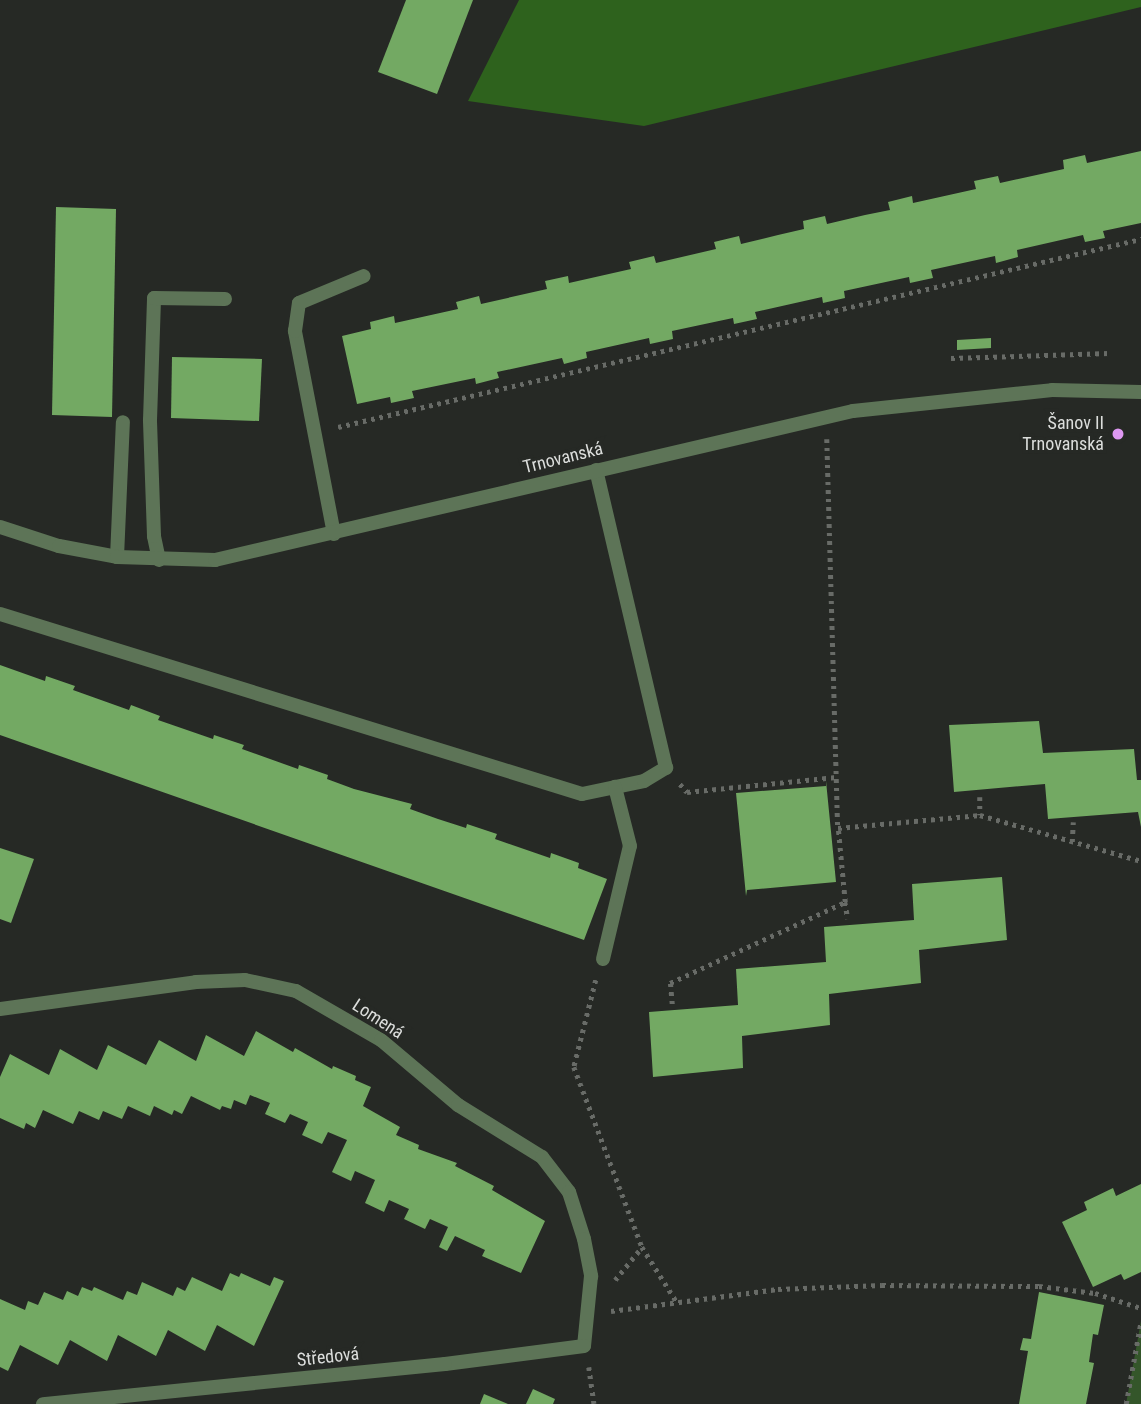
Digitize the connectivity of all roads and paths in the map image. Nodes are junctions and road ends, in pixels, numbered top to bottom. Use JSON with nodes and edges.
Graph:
{"nodes":[{"id":1,"x":1141,"y":239,"type":"edge"},
{"id":2,"x":364,"y":276,"type":"dead end"},
{"id":3,"x":225,"y":299,"type":"dead end"},
{"id":4,"x":1109,"y":353,"type":"dead end"},
{"id":5,"x":951,"y":358,"type":"dead end"},
{"id":6,"x":1141,"y":392,"type":"edge"},
{"id":7,"x":826,"y":417,"type":"junction"},
{"id":8,"x":123,"y":422,"type":"dead end"},
{"id":9,"x":314,"y":433,"type":"junction"},
{"id":10,"x":596,"y":470,"type":"junction"},
{"id":11,"x":0,"y":527,"type":"edge"},
{"id":12,"x":334,"y":534,"type":"junction"},
{"id":13,"x":117,"y":557,"type":"junction"},
{"id":14,"x":159,"y":560,"type":"junction"},
{"id":15,"x":0,"y":614,"type":"edge"},
{"id":16,"x":666,"y":768,"type":"junction"},
{"id":17,"x":836,"y":778,"type":"junction"},
{"id":18,"x":615,"y":787,"type":"junction"},
{"id":19,"x":980,"y":797,"type":"dead end"},
{"id":20,"x":980,"y":816,"type":"junction"},
{"id":21,"x":1073,"y":822,"type":"dead end"},
{"id":22,"x":838,"y":828,"type":"junction"},
{"id":23,"x":1072,"y":842,"type":"junction"},
{"id":24,"x":1141,"y":861,"type":"edge"},
{"id":25,"x":845,"y":902,"type":"junction"},
{"id":26,"x":848,"y":919,"type":"dead end"},
{"id":27,"x":603,"y":959,"type":"joint"},
{"id":28,"x":672,"y":1004,"type":"dead end"},
{"id":29,"x":0,"y":1009,"type":"edge"},
{"id":30,"x":678,"y":1304,"type":"junction"},
{"id":31,"x":1141,"y":1308,"type":"edge"},
{"id":32,"x":588,"y":1314,"type":"junction"},
{"id":33,"x":1141,"y":1321,"type":"edge"},
{"id":34,"x":584,"y":1346,"type":"junction"},
{"id":35,"x":43,"y":1404,"type":"edge"},
{"id":36,"x":594,"y":1404,"type":"edge"},
{"id":37,"x":1126,"y":1404,"type":"edge"}],
"edges":[{"from":1,"to":9,"type":"path"},
{"from":2,"to":9,"type":"street"},
{"from":3,"to":14,"type":"street"},
{"from":4,"to":5,"type":"path"},
{"from":6,"to":7,"type":"street","name":"Trnovanská"},
{"from":7,"to":10,"type":"street","name":"Trnovanská"},
{"from":7,"to":17,"type":"path"},
{"from":8,"to":13,"type":"street"},
{"from":9,"to":12,"type":"street"},
{"from":10,"to":12,"type":"street","name":"Trnovanská"},
{"from":10,"to":16,"type":"street"},
{"from":11,"to":13,"type":"street","name":"Trnovanská"},
{"from":12,"to":14,"type":"street","name":"Trnovanská"},
{"from":13,"to":14,"type":"street","name":"Trnovanská"},
{"from":15,"to":18,"type":"street"},
{"from":16,"to":17,"type":"path"},
{"from":16,"to":18,"type":"street"},
{"from":17,"to":22,"type":"path"},
{"from":18,"to":27,"type":"street"},
{"from":19,"to":20,"type":"path"},
{"from":20,"to":22,"type":"path"},
{"from":20,"to":23,"type":"path"},
{"from":21,"to":23,"type":"path"},
{"from":22,"to":25,"type":"path"},
{"from":23,"to":24,"type":"path"},
{"from":25,"to":26,"type":"path"},
{"from":25,"to":28,"type":"path"},
{"from":27,"to":30,"type":"path"},
{"from":29,"to":32,"type":"street","name":"Lomená"},
{"from":30,"to":31,"type":"path"},
{"from":30,"to":32,"type":"path"},
{"from":32,"to":34,"type":"street"},
{"from":33,"to":37,"type":"path"},
{"from":34,"to":35,"type":"street","name":"Středová"},
{"from":34,"to":36,"type":"path"}]}
